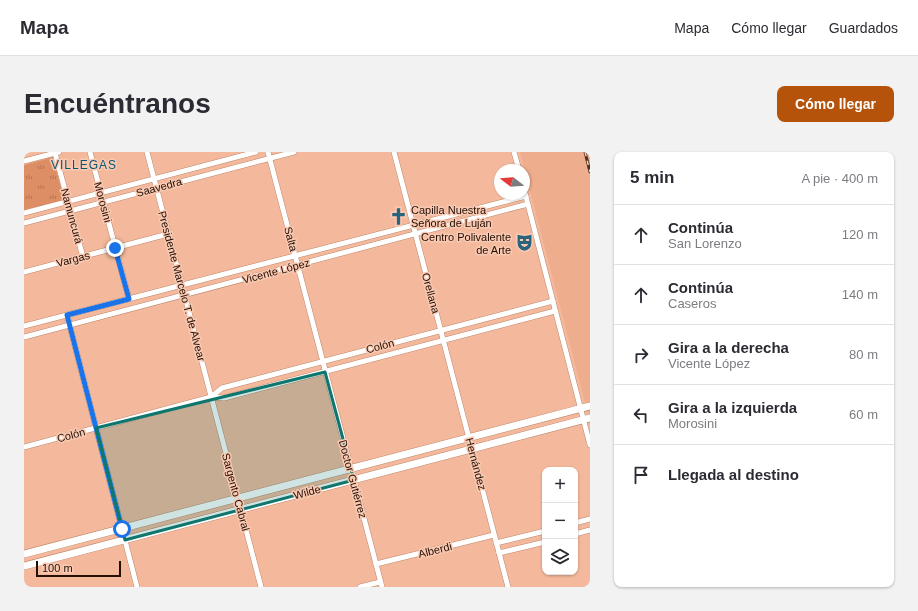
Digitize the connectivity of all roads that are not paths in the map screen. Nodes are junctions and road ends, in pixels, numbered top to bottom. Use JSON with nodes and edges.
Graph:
{"nodes":[{"id":1,"x":90,"y":152,"type":"edge"},
{"id":2,"x":147,"y":152,"type":"edge"},
{"id":3,"x":256,"y":152,"type":"edge"},
{"id":4,"x":268,"y":152,"type":"edge"},
{"id":5,"x":294,"y":152,"type":"edge"},
{"id":6,"x":394,"y":152,"type":"edge"},
{"id":7,"x":514,"y":152,"type":"edge"},
{"id":8,"x":57,"y":153,"type":"edge"},
{"id":9,"x":270,"y":158,"type":"junction"},
{"id":10,"x":24,"y":161,"type":"edge"},
{"id":11,"x":517,"y":164,"type":"edge"},
{"id":12,"x":154,"y":179,"type":"junction"},
{"id":13,"x":156,"y":188,"type":"junction"},
{"id":14,"x":101,"y":193,"type":"junction"},
{"id":15,"x":510,"y":200,"type":"edge"},
{"id":16,"x":527,"y":200,"type":"edge"},
{"id":17,"x":68,"y":202,"type":"junction"},
{"id":18,"x":103,"y":202,"type":"junction"},
{"id":19,"x":528,"y":204,"type":"junction"},
{"id":20,"x":70,"y":211,"type":"junction"},
{"id":21,"x":24,"y":213,"type":"edge"},
{"id":22,"x":24,"y":223,"type":"edge"},
{"id":23,"x":413,"y":225,"type":"junction"},
{"id":24,"x":168,"y":234,"type":"junction"},
{"id":25,"x":416,"y":234,"type":"junction"},
{"id":26,"x":115,"y":248,"type":"junction"},
{"id":27,"x":295,"y":256,"type":"junction"},
{"id":28,"x":83,"y":257,"type":"junction"},
{"id":29,"x":298,"y":265,"type":"junction"},
{"id":30,"x":24,"y":272,"type":"edge"},
{"id":31,"x":182,"y":285,"type":"junction"},
{"id":32,"x":184,"y":295,"type":"junction"},
{"id":33,"x":129,"y":299,"type":"junction"},
{"id":34,"x":553,"y":301,"type":"junction"},
{"id":35,"x":555,"y":311,"type":"junction"},
{"id":36,"x":67,"y":315,"type":"junction"},
{"id":37,"x":69,"y":325,"type":"junction"},
{"id":38,"x":24,"y":326,"type":"edge"},
{"id":39,"x":441,"y":330,"type":"junction"},
{"id":40,"x":24,"y":337,"type":"edge"},
{"id":41,"x":443,"y":340,"type":"junction"},
{"id":42,"x":323,"y":361,"type":"junction"},
{"id":43,"x":325,"y":372,"type":"junction"},
{"id":44,"x":211,"y":397,"type":"junction"},
{"id":45,"x":590,"y":406,"type":"edge"},
{"id":46,"x":581,"y":409,"type":"junction"},
{"id":47,"x":587,"y":419,"type":"edge"},
{"id":48,"x":96,"y":428,"type":"junction"},
{"id":49,"x":469,"y":438,"type":"junction"},
{"id":50,"x":590,"y":445,"type":"edge"},
{"id":51,"x":24,"y":447,"type":"edge"},
{"id":52,"x":472,"y":449,"type":"junction"},
{"id":53,"x":351,"y":469,"type":"junction"},
{"id":54,"x":354,"y":480,"type":"junction"},
{"id":55,"x":238,"y":499,"type":"junction"},
{"id":56,"x":240,"y":510,"type":"junction"},
{"id":57,"x":590,"y":519,"type":"edge"},
{"id":58,"x":578,"y":522,"type":"edge"},
{"id":59,"x":122,"y":529,"type":"junction"},
{"id":60,"x":590,"y":530,"type":"edge"},
{"id":61,"x":542,"y":532,"type":"edge"},
{"id":62,"x":578,"y":533,"type":"edge"},
{"id":63,"x":494,"y":535,"type":"junction"},
{"id":64,"x":124,"y":540,"type":"junction"},
{"id":65,"x":496,"y":543,"type":"junction"},
{"id":66,"x":542,"y":543,"type":"edge"},
{"id":67,"x":499,"y":553,"type":"junction"},
{"id":68,"x":24,"y":554,"type":"edge"},
{"id":69,"x":376,"y":564,"type":"junction"},
{"id":70,"x":24,"y":566,"type":"edge"},
{"id":71,"x":381,"y":584,"type":"edge"},
{"id":72,"x":137,"y":587,"type":"edge"},
{"id":73,"x":261,"y":587,"type":"edge"},
{"id":74,"x":360,"y":587,"type":"edge"},
{"id":75,"x":508,"y":587,"type":"edge"}],
"edges":[{"from":1,"to":14,"type":"street","name":"Morosini"},
{"from":2,"to":12,"type":"street","name":"Presidente Marcelo T. de Alvear"},
{"from":3,"to":12,"type":"street","name":"Saavedra"},
{"from":4,"to":9,"type":"street","name":"Salta"},
{"from":5,"to":9,"type":"street","name":"Saavedra"},
{"from":6,"to":23,"type":"street","name":"Orellana"},
{"from":7,"to":11,"type":"street"},
{"from":8,"to":10,"type":"street"},
{"from":8,"to":17,"type":"street","name":"Namuncurá"},
{"from":9,"to":13,"type":"street","name":"Saavedra"},
{"from":9,"to":27,"type":"street","name":"Salta"},
{"from":12,"to":13,"type":"street","name":"Presidente Marcelo T. de Alvear"},
{"from":12,"to":14,"type":"street","name":"Saavedra"},
{"from":13,"to":18,"type":"street","name":"Saavedra"},
{"from":13,"to":24,"type":"street","name":"Presidente Marcelo T. de Alvear"},
{"from":14,"to":17,"type":"street","name":"Saavedra"},
{"from":14,"to":18,"type":"street","name":"Morosini"},
{"from":15,"to":23,"type":"street","name":"Vicente López"},
{"from":16,"to":19,"type":"street"},
{"from":17,"to":20,"type":"street","name":"Namuncurá"},
{"from":17,"to":21,"type":"street","name":"Saavedra"},
{"from":18,"to":20,"type":"street","name":"Saavedra"},
{"from":18,"to":26,"type":"street","name":"Morosini"},
{"from":19,"to":25,"type":"street","name":"Vicente López"},
{"from":19,"to":34,"type":"street"},
{"from":20,"to":22,"type":"street","name":"Saavedra"},
{"from":20,"to":28,"type":"street","name":"Namuncurá"},
{"from":23,"to":25,"type":"street","name":"Orellana"},
{"from":23,"to":27,"type":"street","name":"Vicente López"},
{"from":24,"to":26,"type":"street","name":"Vargas"},
{"from":24,"to":31,"type":"street","name":"Presidente Marcelo T. de Alvear"},
{"from":25,"to":29,"type":"street","name":"Vicente López"},
{"from":25,"to":39,"type":"street","name":"Orellana"},
{"from":26,"to":28,"type":"street","name":"Vargas"},
{"from":26,"to":33,"type":"street","name":"Morosini"},
{"from":27,"to":29,"type":"street","name":"Salta"},
{"from":27,"to":31,"type":"street","name":"Vicente López"},
{"from":28,"to":30,"type":"street","name":"Vargas"},
{"from":29,"to":32,"type":"street","name":"Vicente López"},
{"from":29,"to":42,"type":"street","name":"Salta"},
{"from":31,"to":32,"type":"street","name":"Presidente Marcelo T. de Alvear"},
{"from":31,"to":33,"type":"street","name":"Vicente López"},
{"from":32,"to":37,"type":"street","name":"Vicente López"},
{"from":32,"to":44,"type":"street","name":"Presidente Marcelo T. de Alvear"},
{"from":33,"to":36,"type":"street","name":"Vicente López"},
{"from":34,"to":35,"type":"street"},
{"from":34,"to":39,"type":"street","name":"Colón"},
{"from":35,"to":41,"type":"street","name":"Colón"},
{"from":35,"to":46,"type":"street"},
{"from":36,"to":37,"type":"street"},
{"from":36,"to":38,"type":"street","name":"Vicente López"},
{"from":37,"to":40,"type":"street","name":"Vicente López"},
{"from":37,"to":48,"type":"street"},
{"from":39,"to":41,"type":"street","name":"Orellana"},
{"from":39,"to":42,"type":"street","name":"Colón"},
{"from":41,"to":43,"type":"street","name":"Colón"},
{"from":41,"to":49,"type":"street","name":"Hernández"},
{"from":42,"to":43,"type":"street","name":"Salta"},
{"from":42,"to":44,"type":"street","name":"Colón"},
{"from":43,"to":44,"type":"street","name":"Colón"},
{"from":43,"to":53,"type":"street","name":"Doctor Gutiérrez"},
{"from":44,"to":48,"type":"street","name":"Colón"},
{"from":44,"to":55,"type":"street","name":"Sargento Cabral"},
{"from":45,"to":46,"type":"street","name":"Wilde"},
{"from":46,"to":47,"type":"street"},
{"from":46,"to":49,"type":"street","name":"Wilde"},
{"from":47,"to":50,"type":"street"},
{"from":47,"to":52,"type":"street","name":"Wilde"},
{"from":48,"to":51,"type":"street","name":"Colón"},
{"from":48,"to":59,"type":"street"},
{"from":49,"to":52,"type":"street","name":"Hernández"},
{"from":49,"to":53,"type":"street","name":"Wilde"},
{"from":52,"to":54,"type":"street","name":"Wilde"},
{"from":52,"to":63,"type":"street","name":"Hernández"},
{"from":53,"to":54,"type":"street","name":"Doctor Gutiérrez"},
{"from":53,"to":55,"type":"street","name":"Wilde"},
{"from":54,"to":56,"type":"street","name":"Wilde"},
{"from":54,"to":69,"type":"street","name":"Doctor Gutiérrez"},
{"from":55,"to":56,"type":"street","name":"Sargento Cabral"},
{"from":55,"to":59,"type":"street","name":"Wilde"},
{"from":56,"to":64,"type":"street","name":"Wilde"},
{"from":56,"to":73,"type":"street","name":"Sargento Cabral"},
{"from":57,"to":58,"type":"street"},
{"from":59,"to":64,"type":"street"},
{"from":59,"to":68,"type":"street","name":"Wilde"},
{"from":60,"to":62,"type":"street"},
{"from":61,"to":65,"type":"street"},
{"from":63,"to":65,"type":"street","name":"Hernández"},
{"from":63,"to":69,"type":"street","name":"Alberdi"},
{"from":64,"to":70,"type":"street","name":"Wilde"},
{"from":64,"to":72,"type":"street"},
{"from":65,"to":67,"type":"street","name":"Hernández"},
{"from":66,"to":67,"type":"street"},
{"from":67,"to":75,"type":"street","name":"Hernández"},
{"from":69,"to":71,"type":"street","name":"Doctor Gutiérrez"},
{"from":71,"to":74,"type":"street"}]}
